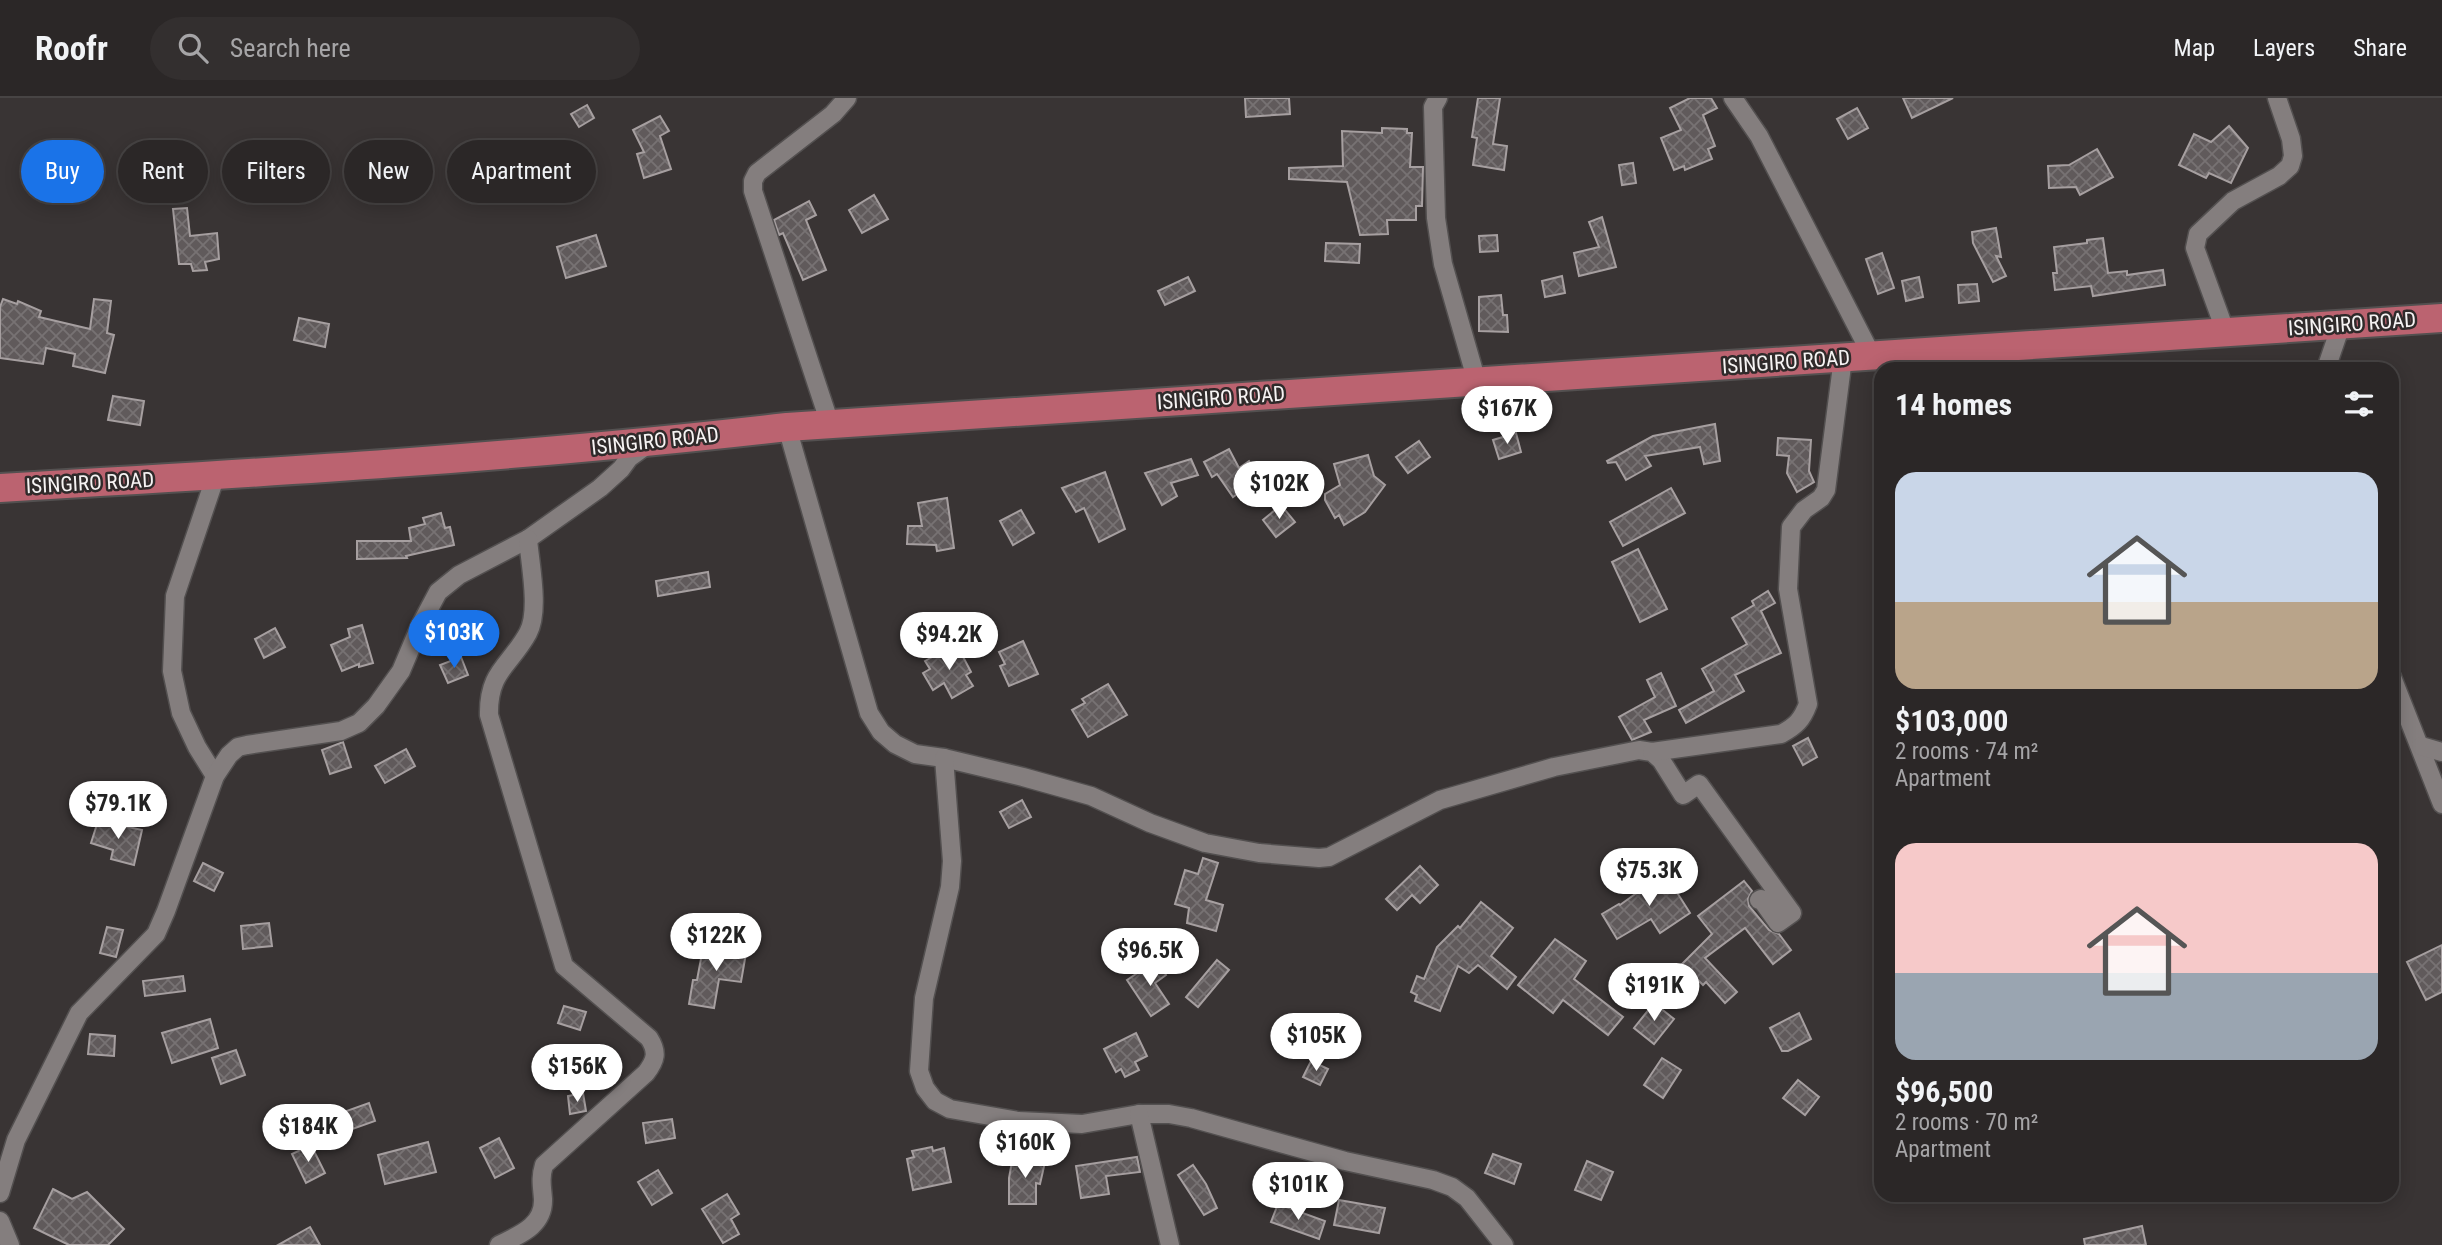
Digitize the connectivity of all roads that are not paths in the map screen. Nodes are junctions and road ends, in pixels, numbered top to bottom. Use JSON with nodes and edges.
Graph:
{"nodes":[{"id":1,"x":847,"y":98,"type":"edge"},
{"id":2,"x":1438,"y":98,"type":"edge"},
{"id":3,"x":1733,"y":98,"type":"edge"},
{"id":4,"x":2277,"y":98,"type":"edge"},
{"id":5,"x":2442,"y":318,"type":"edge"},
{"id":6,"x":2341,"y":325,"type":"junction"},
{"id":7,"x":2226,"y":333,"type":"junction"},
{"id":8,"x":1872,"y":356,"type":"junction"},
{"id":9,"x":1843,"y":358,"type":"junction"},
{"id":10,"x":2328,"y":362,"type":"edge"},
{"id":11,"x":1477,"y":382,"type":"junction"},
{"id":12,"x":830,"y":424,"type":"junction"},
{"id":13,"x":787,"y":427,"type":"junction"},
{"id":14,"x":650,"y":443,"type":"junction"},
{"id":15,"x":216,"y":475,"type":"junction"},
{"id":16,"x":0,"y":488,"type":"edge"},
{"id":17,"x":528,"y":540,"type":"junction"},
{"id":18,"x":2399,"y":694,"type":"edge"},
{"id":19,"x":2420,"y":746,"type":"junction"},
{"id":20,"x":1652,"y":752,"type":"junction"},
{"id":21,"x":2442,"y":752,"type":"edge"},
{"id":22,"x":944,"y":758,"type":"junction"},
{"id":23,"x":215,"y":776,"type":"junction"},
{"id":24,"x":2442,"y":804,"type":"edge"},
{"id":25,"x":1759,"y":900,"type":"dead end"},
{"id":26,"x":1139,"y":1114,"type":"junction"},
{"id":27,"x":0,"y":1194,"type":"edge"},
{"id":28,"x":0,"y":1221,"type":"edge"},
{"id":29,"x":1501,"y":1244,"type":"edge"},
{"id":30,"x":10,"y":1245,"type":"edge"},
{"id":31,"x":499,"y":1245,"type":"edge"},
{"id":32,"x":1170,"y":1245,"type":"edge"}],
"edges":[{"from":1,"to":12,"type":"street"},
{"from":2,"to":11,"type":"street"},
{"from":3,"to":8,"type":"street"},
{"from":4,"to":7,"type":"street"},
{"from":5,"to":6,"type":"main road","name":"ISINGIRO ROAD"},
{"from":6,"to":7,"type":"main road","name":"ISINGIRO ROAD"},
{"from":6,"to":10,"type":"street"},
{"from":7,"to":8,"type":"main road","name":"ISINGIRO ROAD"},
{"from":8,"to":9,"type":"main road","name":"ISINGIRO ROAD"},
{"from":9,"to":11,"type":"main road","name":"ISINGIRO ROAD"},
{"from":9,"to":20,"type":"street"},
{"from":11,"to":12,"type":"main road","name":"ISINGIRO ROAD"},
{"from":12,"to":13,"type":"main road","name":"ISINGIRO ROAD"},
{"from":13,"to":14,"type":"main road","name":"ISINGIRO ROAD"},
{"from":13,"to":22,"type":"street"},
{"from":14,"to":15,"type":"main road","name":"ISINGIRO ROAD"},
{"from":14,"to":17,"type":"street"},
{"from":15,"to":16,"type":"main road","name":"ISINGIRO ROAD"},
{"from":15,"to":23,"type":"street"},
{"from":17,"to":23,"type":"street"},
{"from":17,"to":31,"type":"street"},
{"from":18,"to":19,"type":"street"},
{"from":19,"to":21,"type":"street"},
{"from":19,"to":24,"type":"street"},
{"from":20,"to":22,"type":"street"},
{"from":20,"to":25,"type":"street"},
{"from":22,"to":26,"type":"street"},
{"from":23,"to":27,"type":"street"},
{"from":26,"to":29,"type":"street"},
{"from":26,"to":32,"type":"street"},
{"from":28,"to":30,"type":"street"}]}
